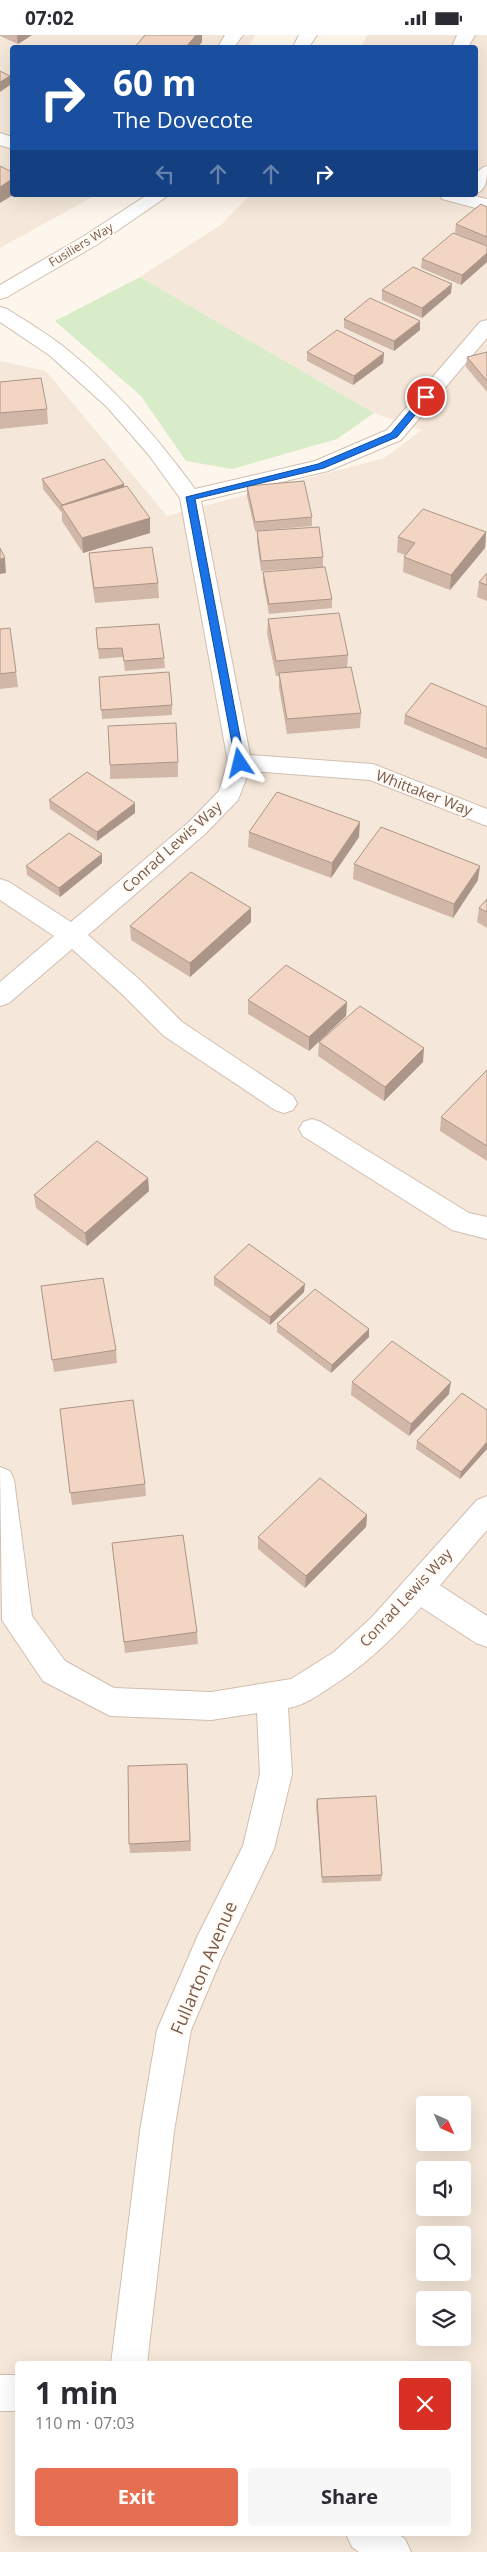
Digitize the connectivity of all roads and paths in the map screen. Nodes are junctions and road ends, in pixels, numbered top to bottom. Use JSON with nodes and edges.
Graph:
{"nodes":[{"id":1,"x":487,"y":172,"type":"edge"},
{"id":2,"x":478,"y":181,"type":"edge"},
{"id":3,"x":138,"y":197,"type":"edge"},
{"id":4,"x":471,"y":197,"type":"edge"},
{"id":5,"x":154,"y":200,"type":"edge"},
{"id":6,"x":487,"y":205,"type":"edge"},
{"id":7,"x":0,"y":293,"type":"edge"},
{"id":8,"x":0,"y":313,"type":"edge"},
{"id":9,"x":487,"y":326,"type":"edge"},
{"id":10,"x":190,"y":497,"type":"junction"},
{"id":11,"x":240,"y":763,"type":"junction"},
{"id":12,"x":487,"y":818,"type":"edge"},
{"id":13,"x":0,"y":888,"type":"edge"},
{"id":14,"x":72,"y":935,"type":"junction"},
{"id":15,"x":0,"y":996,"type":"edge"},
{"id":16,"x":284,"y":1103,"type":"dead end"},
{"id":17,"x":312,"y":1129,"type":"dead end"},
{"id":18,"x":487,"y":1228,"type":"edge"},
{"id":19,"x":0,"y":1480,"type":"edge"},
{"id":20,"x":487,"y":1509,"type":"edge"},
{"id":21,"x":418,"y":1588,"type":"junction"},
{"id":22,"x":487,"y":1633,"type":"edge"},
{"id":23,"x":272,"y":1696,"type":"junction"},
{"id":24,"x":129,"y":2361,"type":"edge"},
{"id":25,"x":0,"y":2393,"type":"edge"},
{"id":26,"x":15,"y":2393,"type":"edge"},
{"id":27,"x":368,"y":2536,"type":"edge"},
{"id":28,"x":392,"y":2552,"type":"edge"}],
"edges":[{"from":1,"to":2,"type":"street"},
{"from":3,"to":5,"type":"street"},
{"from":4,"to":6,"type":"street"},
{"from":5,"to":7,"type":"street","name":"Fusiliers Way"},
{"from":8,"to":10,"type":"street","name":"Conrad Lewis Way"},
{"from":9,"to":10,"type":"street"},
{"from":10,"to":11,"type":"street","name":"Conrad Lewis Way"},
{"from":11,"to":12,"type":"street","name":"Whittaker Way"},
{"from":11,"to":14,"type":"street","name":"Conrad Lewis Way"},
{"from":13,"to":14,"type":"street"},
{"from":14,"to":15,"type":"street","name":"Conrad Lewis Way"},
{"from":14,"to":16,"type":"street"},
{"from":17,"to":18,"type":"street"},
{"from":19,"to":23,"type":"street","name":"Conrad Lewis Way"},
{"from":20,"to":21,"type":"street","name":"Conrad Lewis Way"},
{"from":21,"to":22,"type":"street"},
{"from":21,"to":23,"type":"street","name":"Conrad Lewis Way"},
{"from":23,"to":24,"type":"street","name":"Fullarton Avenue"},
{"from":25,"to":26,"type":"street"},
{"from":27,"to":28,"type":"street"}]}
